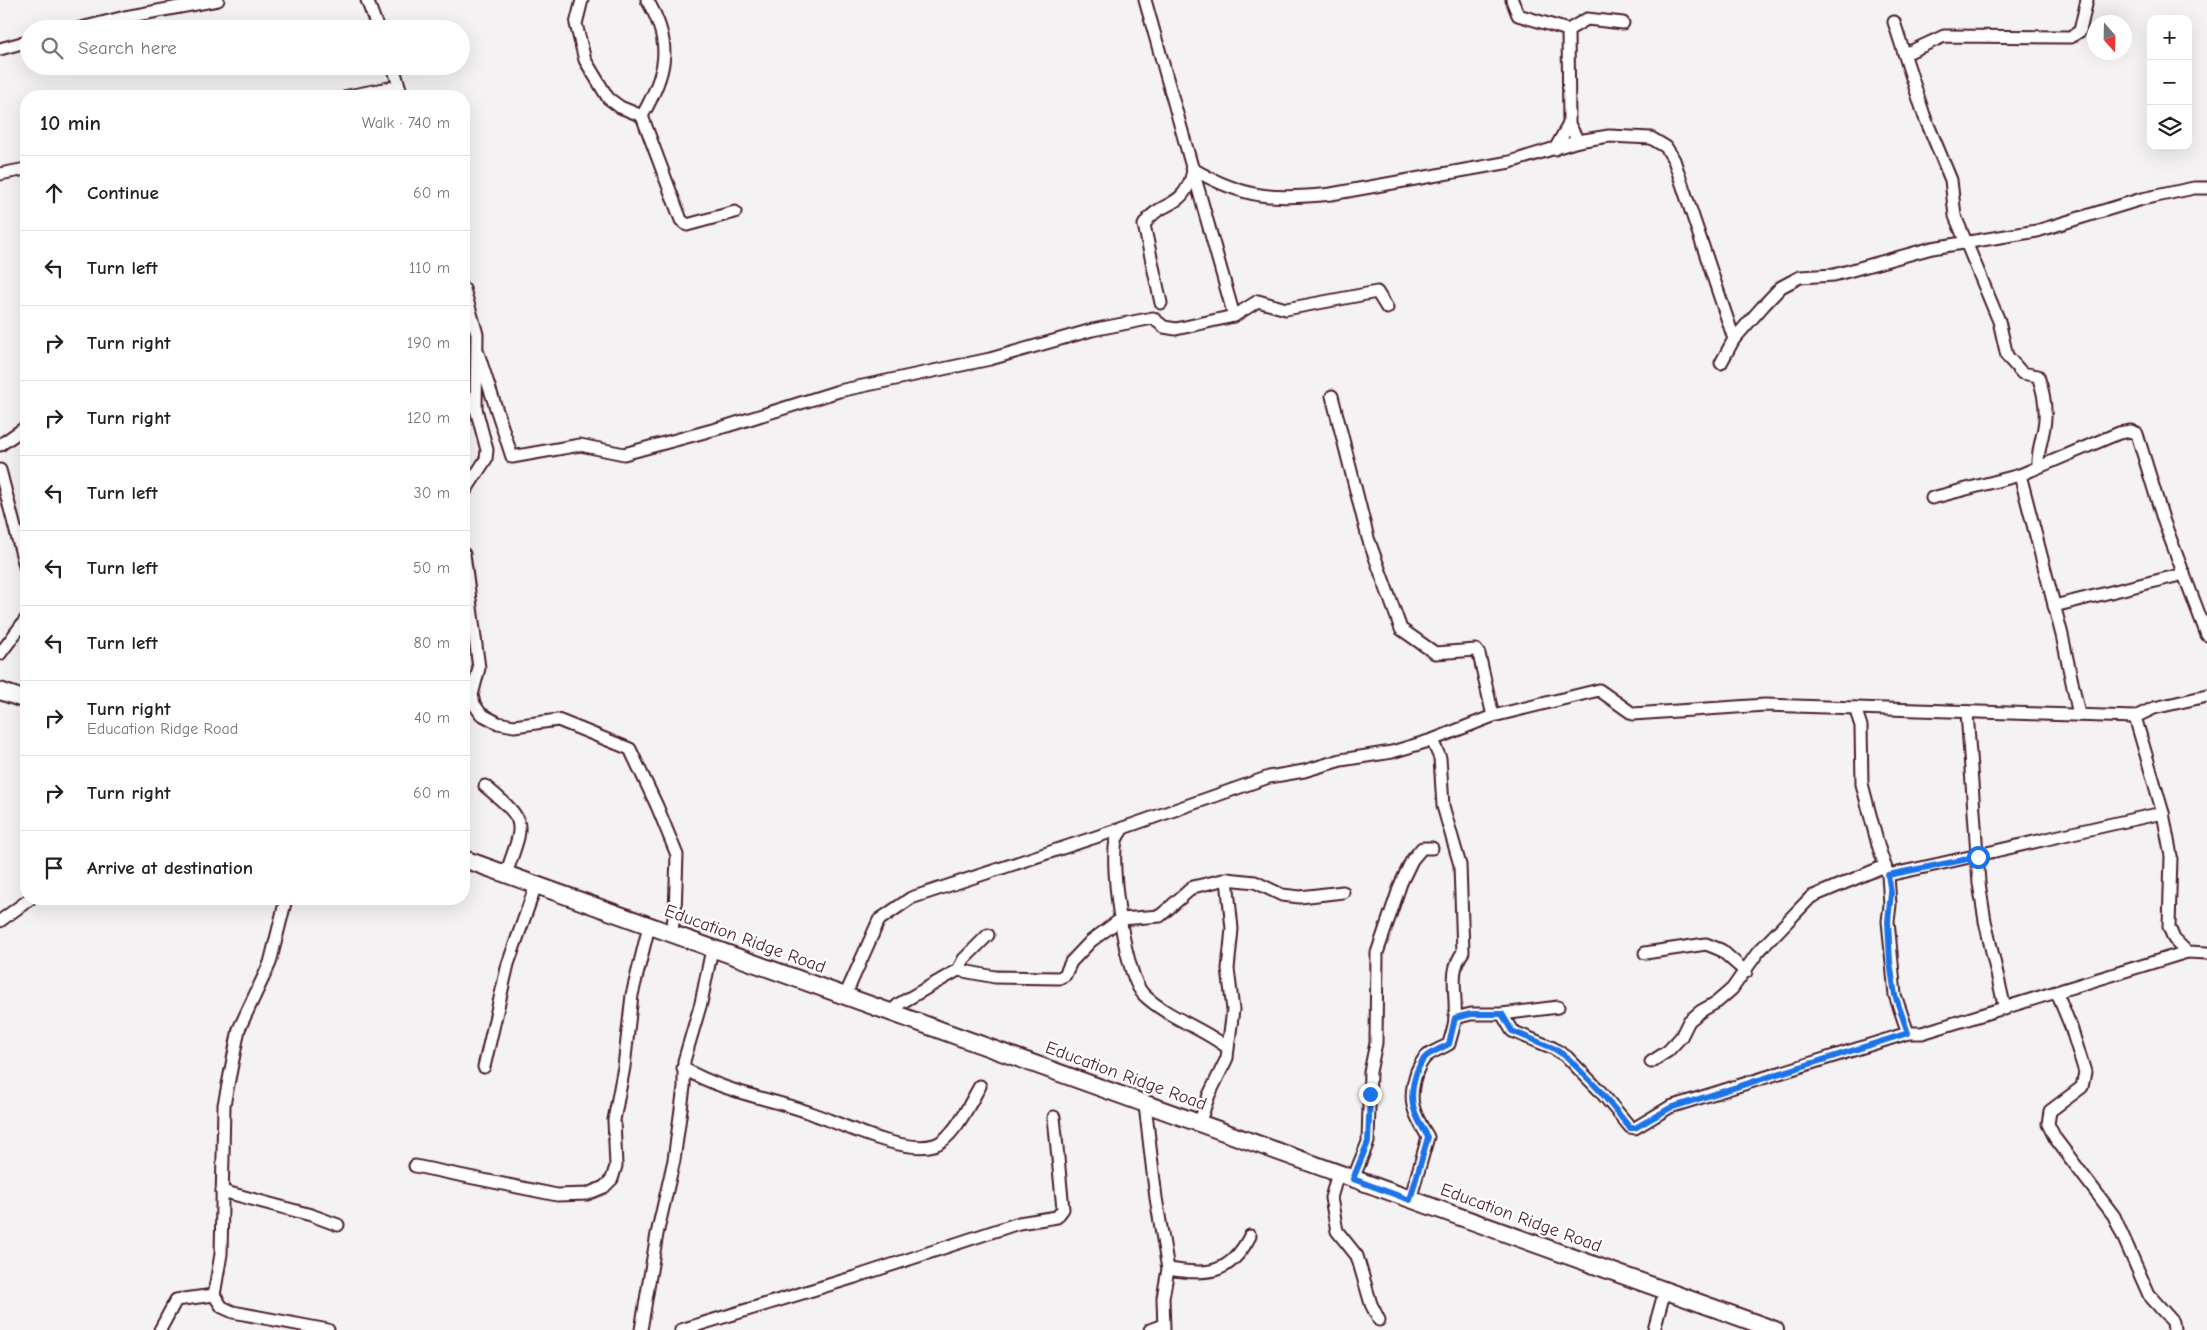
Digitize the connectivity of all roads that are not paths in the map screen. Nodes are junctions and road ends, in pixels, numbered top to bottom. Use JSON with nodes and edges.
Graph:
{"nodes":[{"id":1,"x":218,"y":0,"type":"edge"},
{"id":2,"x":367,"y":0,"type":"edge"},
{"id":3,"x":582,"y":0,"type":"edge"},
{"id":4,"x":647,"y":0,"type":"edge"},
{"id":5,"x":1145,"y":0,"type":"edge"},
{"id":6,"x":1512,"y":0,"type":"edge"},
{"id":7,"x":2087,"y":0,"type":"edge"},
{"id":8,"x":112,"y":20,"type":"edge"},
{"id":9,"x":375,"y":20,"type":"edge"},
{"id":10,"x":1894,"y":22,"type":"dead end"},
{"id":11,"x":1623,"y":23,"type":"dead end"},
{"id":12,"x":1568,"y":30,"type":"junction"},
{"id":13,"x":20,"y":43,"type":"edge"},
{"id":14,"x":0,"y":49,"type":"edge"},
{"id":15,"x":1905,"y":54,"type":"junction"},
{"id":16,"x":396,"y":75,"type":"edge"},
{"id":17,"x":400,"y":90,"type":"edge"},
{"id":18,"x":642,"y":116,"type":"junction"},
{"id":19,"x":1569,"y":124,"type":"junction"},
{"id":20,"x":1578,"y":141,"type":"junction"},
{"id":21,"x":1555,"y":149,"type":"junction"},
{"id":22,"x":1193,"y":169,"type":"junction"},
{"id":23,"x":20,"y":170,"type":"edge"},
{"id":24,"x":0,"y":174,"type":"edge"},
{"id":25,"x":2207,"y":188,"type":"edge"},
{"id":26,"x":735,"y":212,"type":"dead end"},
{"id":27,"x":1967,"y":241,"type":"junction"},
{"id":28,"x":1161,"y":303,"type":"dead end"},
{"id":29,"x":1387,"y":308,"type":"dead end"},
{"id":30,"x":470,"y":310,"type":"edge"},
{"id":31,"x":1234,"y":316,"type":"junction"},
{"id":32,"x":1734,"y":339,"type":"junction"},
{"id":33,"x":478,"y":353,"type":"junction"},
{"id":34,"x":1721,"y":363,"type":"dead end"},
{"id":35,"x":1332,"y":396,"type":"dead end"},
{"id":36,"x":470,"y":403,"type":"edge"},
{"id":37,"x":476,"y":409,"type":"junction"},
{"id":38,"x":20,"y":431,"type":"edge"},
{"id":39,"x":0,"y":445,"type":"edge"},
{"id":40,"x":2038,"y":467,"type":"junction"},
{"id":41,"x":0,"y":470,"type":"edge"},
{"id":42,"x":2020,"y":475,"type":"junction"},
{"id":43,"x":470,"y":483,"type":"edge"},
{"id":44,"x":1932,"y":498,"type":"dead end"},
{"id":45,"x":20,"y":547,"type":"edge"},
{"id":46,"x":2184,"y":574,"type":"junction"},
{"id":47,"x":2054,"y":606,"type":"junction"},
{"id":48,"x":470,"y":613,"type":"edge"},
{"id":49,"x":20,"y":627,"type":"edge"},
{"id":50,"x":2207,"y":635,"type":"edge"},
{"id":51,"x":0,"y":654,"type":"edge"},
{"id":52,"x":0,"y":691,"type":"edge"},
{"id":53,"x":2207,"y":696,"type":"edge"},
{"id":54,"x":20,"y":698,"type":"edge"},
{"id":55,"x":1855,"y":708,"type":"junction"},
{"id":56,"x":1967,"y":712,"type":"junction"},
{"id":57,"x":2078,"y":715,"type":"junction"},
{"id":58,"x":1493,"y":716,"type":"junction"},
{"id":59,"x":2135,"y":717,"type":"junction"},
{"id":60,"x":1432,"y":740,"type":"junction"},
{"id":61,"x":485,"y":786,"type":"dead end"},
{"id":62,"x":2163,"y":813,"type":"junction"},
{"id":63,"x":1124,"y":828,"type":"junction"},
{"id":64,"x":1432,"y":848,"type":"dead end"},
{"id":65,"x":1978,"y":857,"type":"junction"},
{"id":66,"x":470,"y":861,"type":"edge"},
{"id":67,"x":1887,"y":870,"type":"junction"},
{"id":68,"x":506,"y":874,"type":"junction"},
{"id":69,"x":1227,"y":879,"type":"junction"},
{"id":70,"x":536,"y":885,"type":"junction"},
{"id":71,"x":1343,"y":892,"type":"dead end"},
{"id":72,"x":22,"y":905,"type":"edge"},
{"id":73,"x":284,"y":905,"type":"edge"},
{"id":74,"x":1121,"y":919,"type":"junction"},
{"id":75,"x":0,"y":921,"type":"edge"},
{"id":76,"x":650,"y":926,"type":"junction"},
{"id":77,"x":671,"y":934,"type":"junction"},
{"id":78,"x":988,"y":935,"type":"dead end"},
{"id":79,"x":712,"y":949,"type":"junction"},
{"id":80,"x":2187,"y":952,"type":"junction"},
{"id":81,"x":1645,"y":953,"type":"dead end"},
{"id":82,"x":2207,"y":953,"type":"edge"},
{"id":83,"x":958,"y":970,"type":"junction"},
{"id":84,"x":1746,"y":972,"type":"junction"},
{"id":85,"x":2057,"y":993,"type":"junction"},
{"id":86,"x":845,"y":996,"type":"junction"},
{"id":87,"x":1558,"y":1007,"type":"dead end"},
{"id":88,"x":2005,"y":1009,"type":"junction"},
{"id":89,"x":890,"y":1012,"type":"junction"},
{"id":90,"x":1502,"y":1014,"type":"junction"},
{"id":91,"x":1455,"y":1018,"type":"junction"},
{"id":92,"x":1908,"y":1033,"type":"junction"},
{"id":93,"x":1228,"y":1048,"type":"junction"},
{"id":94,"x":1651,"y":1062,"type":"dead end"},
{"id":95,"x":484,"y":1067,"type":"dead end"},
{"id":96,"x":683,"y":1068,"type":"junction"},
{"id":97,"x":980,"y":1086,"type":"dead end"},
{"id":98,"x":1144,"y":1105,"type":"junction"},
{"id":99,"x":1054,"y":1117,"type":"dead end"},
{"id":100,"x":1199,"y":1124,"type":"junction"},
{"id":101,"x":414,"y":1166,"type":"dead end"},
{"id":102,"x":1346,"y":1176,"type":"junction"},
{"id":103,"x":222,"y":1191,"type":"junction"},
{"id":104,"x":1410,"y":1200,"type":"junction"},
{"id":105,"x":338,"y":1225,"type":"dead end"},
{"id":106,"x":1250,"y":1236,"type":"dead end"},
{"id":107,"x":1168,"y":1269,"type":"junction"},
{"id":108,"x":1665,"y":1290,"type":"junction"},
{"id":109,"x":214,"y":1295,"type":"junction"},
{"id":110,"x":1379,"y":1320,"type":"dead end"},
{"id":111,"x":1163,"y":1328,"type":"edge"},
{"id":112,"x":160,"y":1330,"type":"edge"},
{"id":113,"x":328,"y":1330,"type":"edge"},
{"id":114,"x":641,"y":1330,"type":"edge"},
{"id":115,"x":681,"y":1330,"type":"edge"},
{"id":116,"x":1150,"y":1330,"type":"edge"},
{"id":117,"x":1654,"y":1330,"type":"edge"},
{"id":118,"x":1775,"y":1330,"type":"edge"},
{"id":119,"x":2174,"y":1330,"type":"edge"}],
"edges":[{"from":1,"to":8,"type":"street"},
{"from":2,"to":9,"type":"street"},
{"from":3,"to":18,"type":"street"},
{"from":4,"to":18,"type":"street"},
{"from":5,"to":22,"type":"street"},
{"from":6,"to":12,"type":"street"},
{"from":7,"to":15,"type":"street"},
{"from":10,"to":15,"type":"street"},
{"from":11,"to":12,"type":"street"},
{"from":12,"to":19,"type":"street"},
{"from":13,"to":14,"type":"street"},
{"from":15,"to":27,"type":"street"},
{"from":16,"to":17,"type":"street"},
{"from":18,"to":26,"type":"street"},
{"from":19,"to":20,"type":"street"},
{"from":19,"to":21,"type":"street"},
{"from":20,"to":21,"type":"street"},
{"from":20,"to":32,"type":"street"},
{"from":21,"to":22,"type":"street"},
{"from":22,"to":28,"type":"street"},
{"from":22,"to":31,"type":"street"},
{"from":23,"to":24,"type":"street"},
{"from":25,"to":27,"type":"street"},
{"from":27,"to":32,"type":"street"},
{"from":27,"to":40,"type":"street"},
{"from":29,"to":31,"type":"street"},
{"from":30,"to":33,"type":"street"},
{"from":31,"to":33,"type":"street"},
{"from":32,"to":34,"type":"street"},
{"from":33,"to":37,"type":"street"},
{"from":35,"to":58,"type":"street"},
{"from":36,"to":37,"type":"street"},
{"from":37,"to":43,"type":"street"},
{"from":38,"to":39,"type":"street"},
{"from":40,"to":42,"type":"street"},
{"from":40,"to":46,"type":"street"},
{"from":41,"to":45,"type":"street"},
{"from":42,"to":44,"type":"street"},
{"from":42,"to":47,"type":"street"},
{"from":46,"to":47,"type":"street"},
{"from":46,"to":50,"type":"street"},
{"from":47,"to":57,"type":"street"},
{"from":48,"to":77,"type":"street"},
{"from":49,"to":51,"type":"street"},
{"from":52,"to":54,"type":"main road"},
{"from":53,"to":59,"type":"street"},
{"from":55,"to":56,"type":"street"},
{"from":55,"to":58,"type":"street"},
{"from":55,"to":67,"type":"street"},
{"from":56,"to":57,"type":"street"},
{"from":56,"to":65,"type":"street"},
{"from":57,"to":59,"type":"street"},
{"from":58,"to":60,"type":"street"},
{"from":59,"to":62,"type":"street"},
{"from":60,"to":63,"type":"street"},
{"from":60,"to":91,"type":"street"},
{"from":61,"to":68,"type":"street"},
{"from":62,"to":65,"type":"street"},
{"from":62,"to":80,"type":"street"},
{"from":63,"to":74,"type":"street"},
{"from":63,"to":86,"type":"street"},
{"from":64,"to":102,"type":"street"},
{"from":65,"to":67,"type":"street"},
{"from":65,"to":88,"type":"street"},
{"from":66,"to":68,"type":"main road","name":"Education Ridge Road"},
{"from":67,"to":84,"type":"street"},
{"from":67,"to":92,"type":"street"},
{"from":68,"to":70,"type":"main road","name":"Education Ridge Road"},
{"from":69,"to":71,"type":"street"},
{"from":69,"to":74,"type":"street"},
{"from":69,"to":93,"type":"street"},
{"from":70,"to":76,"type":"main road","name":"Education Ridge Road"},
{"from":70,"to":95,"type":"street"},
{"from":72,"to":75,"type":"street"},
{"from":73,"to":103,"type":"street"},
{"from":74,"to":83,"type":"street"},
{"from":74,"to":93,"type":"street"},
{"from":76,"to":77,"type":"main road","name":"Education Ridge Road"},
{"from":76,"to":101,"type":"street"},
{"from":77,"to":79,"type":"main road","name":"Education Ridge Road"},
{"from":78,"to":83,"type":"street"},
{"from":79,"to":86,"type":"main road","name":"Education Ridge Road"},
{"from":79,"to":96,"type":"street"},
{"from":80,"to":82,"type":"street"},
{"from":80,"to":85,"type":"street"},
{"from":81,"to":84,"type":"street"},
{"from":83,"to":89,"type":"street"},
{"from":84,"to":94,"type":"street"},
{"from":85,"to":88,"type":"street"},
{"from":85,"to":119,"type":"street"},
{"from":86,"to":89,"type":"main road","name":"Education Ridge Road"},
{"from":87,"to":90,"type":"street"},
{"from":88,"to":92,"type":"street"},
{"from":89,"to":98,"type":"main road","name":"Education Ridge Road"},
{"from":90,"to":91,"type":"street"},
{"from":90,"to":92,"type":"street"},
{"from":91,"to":104,"type":"street"},
{"from":93,"to":100,"type":"street"},
{"from":96,"to":97,"type":"street"},
{"from":96,"to":114,"type":"street"},
{"from":98,"to":100,"type":"main road","name":"Education Ridge Road"},
{"from":98,"to":107,"type":"street"},
{"from":99,"to":115,"type":"street"},
{"from":100,"to":102,"type":"main road","name":"Education Ridge Road"},
{"from":102,"to":104,"type":"main road","name":"Education Ridge Road"},
{"from":102,"to":110,"type":"street"},
{"from":103,"to":105,"type":"street"},
{"from":103,"to":109,"type":"street"},
{"from":104,"to":108,"type":"main road","name":"Education Ridge Road"},
{"from":106,"to":107,"type":"street"},
{"from":107,"to":111,"type":"street"},
{"from":108,"to":117,"type":"street"},
{"from":108,"to":118,"type":"main road","name":"Education Ridge Road"},
{"from":109,"to":112,"type":"street"},
{"from":109,"to":113,"type":"street"},
{"from":111,"to":116,"type":"street"}]}
